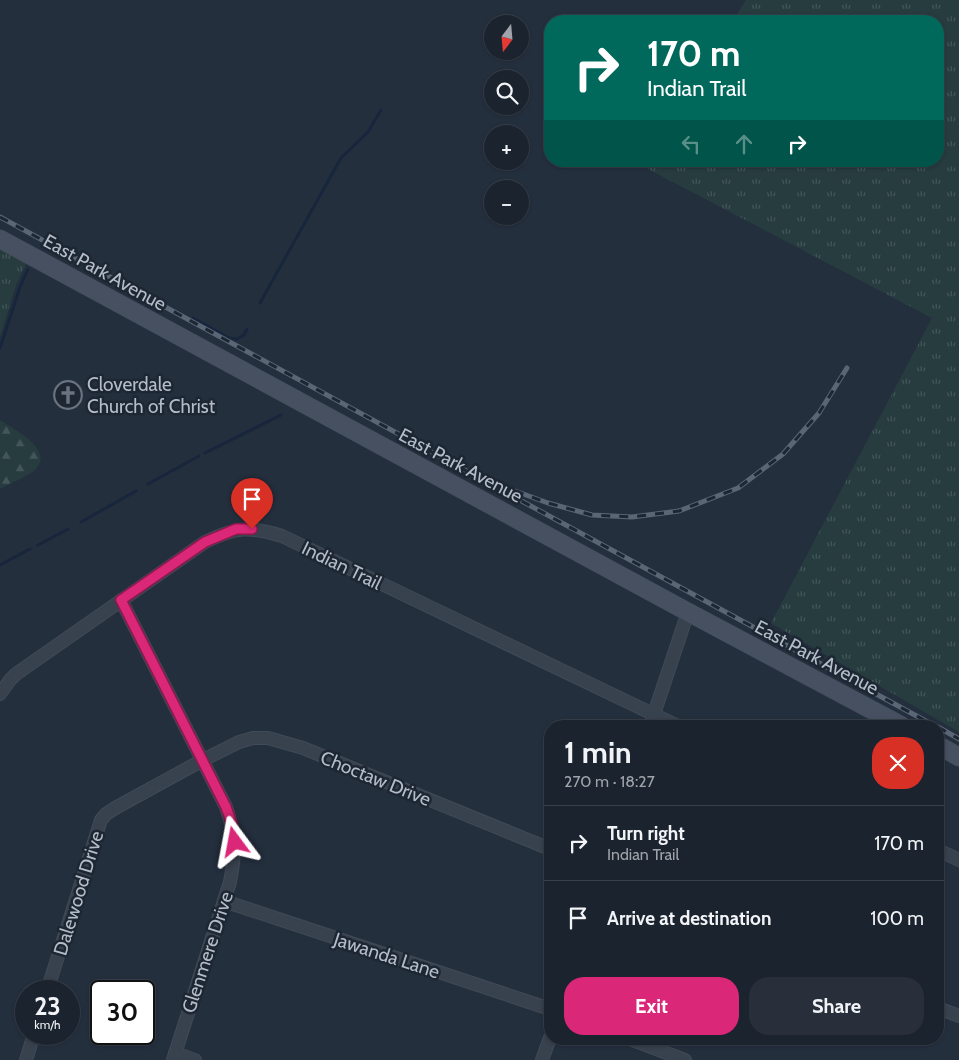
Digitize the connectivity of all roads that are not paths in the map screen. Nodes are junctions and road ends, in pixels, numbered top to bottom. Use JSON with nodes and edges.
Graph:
{"nodes":[{"id":1,"x":0,"y":239,"type":"edge"},
{"id":2,"x":121,"y":600,"type":"junction"},
{"id":3,"x":688,"y":612,"type":"junction"},
{"id":4,"x":0,"y":694,"type":"edge"},
{"id":5,"x":652,"y":720,"type":"edge"},
{"id":6,"x":891,"y":720,"type":"edge"},
{"id":7,"x":944,"y":748,"type":"edge"},
{"id":8,"x":959,"y":757,"type":"edge"},
{"id":9,"x":201,"y":761,"type":"junction"},
{"id":10,"x":544,"y":847,"type":"edge"},
{"id":11,"x":944,"y":853,"type":"edge"},
{"id":12,"x":959,"y":860,"type":"edge"},
{"id":13,"x":224,"y":901,"type":"junction"},
{"id":14,"x":50,"y":980,"type":"edge"},
{"id":15,"x":544,"y":1007,"type":"edge"},
{"id":16,"x":944,"y":1010,"type":"edge"},
{"id":17,"x":959,"y":1016,"type":"edge"},
{"id":18,"x":31,"y":1045,"type":"edge"},
{"id":19,"x":547,"y":1045,"type":"edge"},
{"id":20,"x":646,"y":1045,"type":"edge"},
{"id":21,"x":174,"y":1056,"type":"edge"},
{"id":22,"x":26,"y":1060,"type":"edge"},
{"id":23,"x":195,"y":1060,"type":"edge"},
{"id":24,"x":542,"y":1060,"type":"edge"},
{"id":25,"x":686,"y":1060,"type":"edge"}],
"edges":[{"from":1,"to":3,"type":"street","name":"East Park Avenue"},
{"from":2,"to":4,"type":"street","name":"Indian Trail"},
{"from":2,"to":5,"type":"street","name":"Indian Trail"},
{"from":2,"to":9,"type":"street","name":"Glenmere Drive"},
{"from":3,"to":5,"type":"street"},
{"from":3,"to":6,"type":"street","name":"East Park Avenue"},
{"from":7,"to":8,"type":"street"},
{"from":9,"to":10,"type":"street","name":"Choctaw Drive"},
{"from":9,"to":13,"type":"street","name":"Glenmere Drive"},
{"from":9,"to":14,"type":"street","name":"Dalewood Drive"},
{"from":11,"to":12,"type":"street"},
{"from":13,"to":15,"type":"street","name":"Jawanda Lane"},
{"from":13,"to":21,"type":"street","name":"Glenmere Drive"},
{"from":16,"to":17,"type":"street"},
{"from":18,"to":22,"type":"street"},
{"from":19,"to":24,"type":"street"},
{"from":20,"to":25,"type":"street"},
{"from":21,"to":23,"type":"street"}]}
